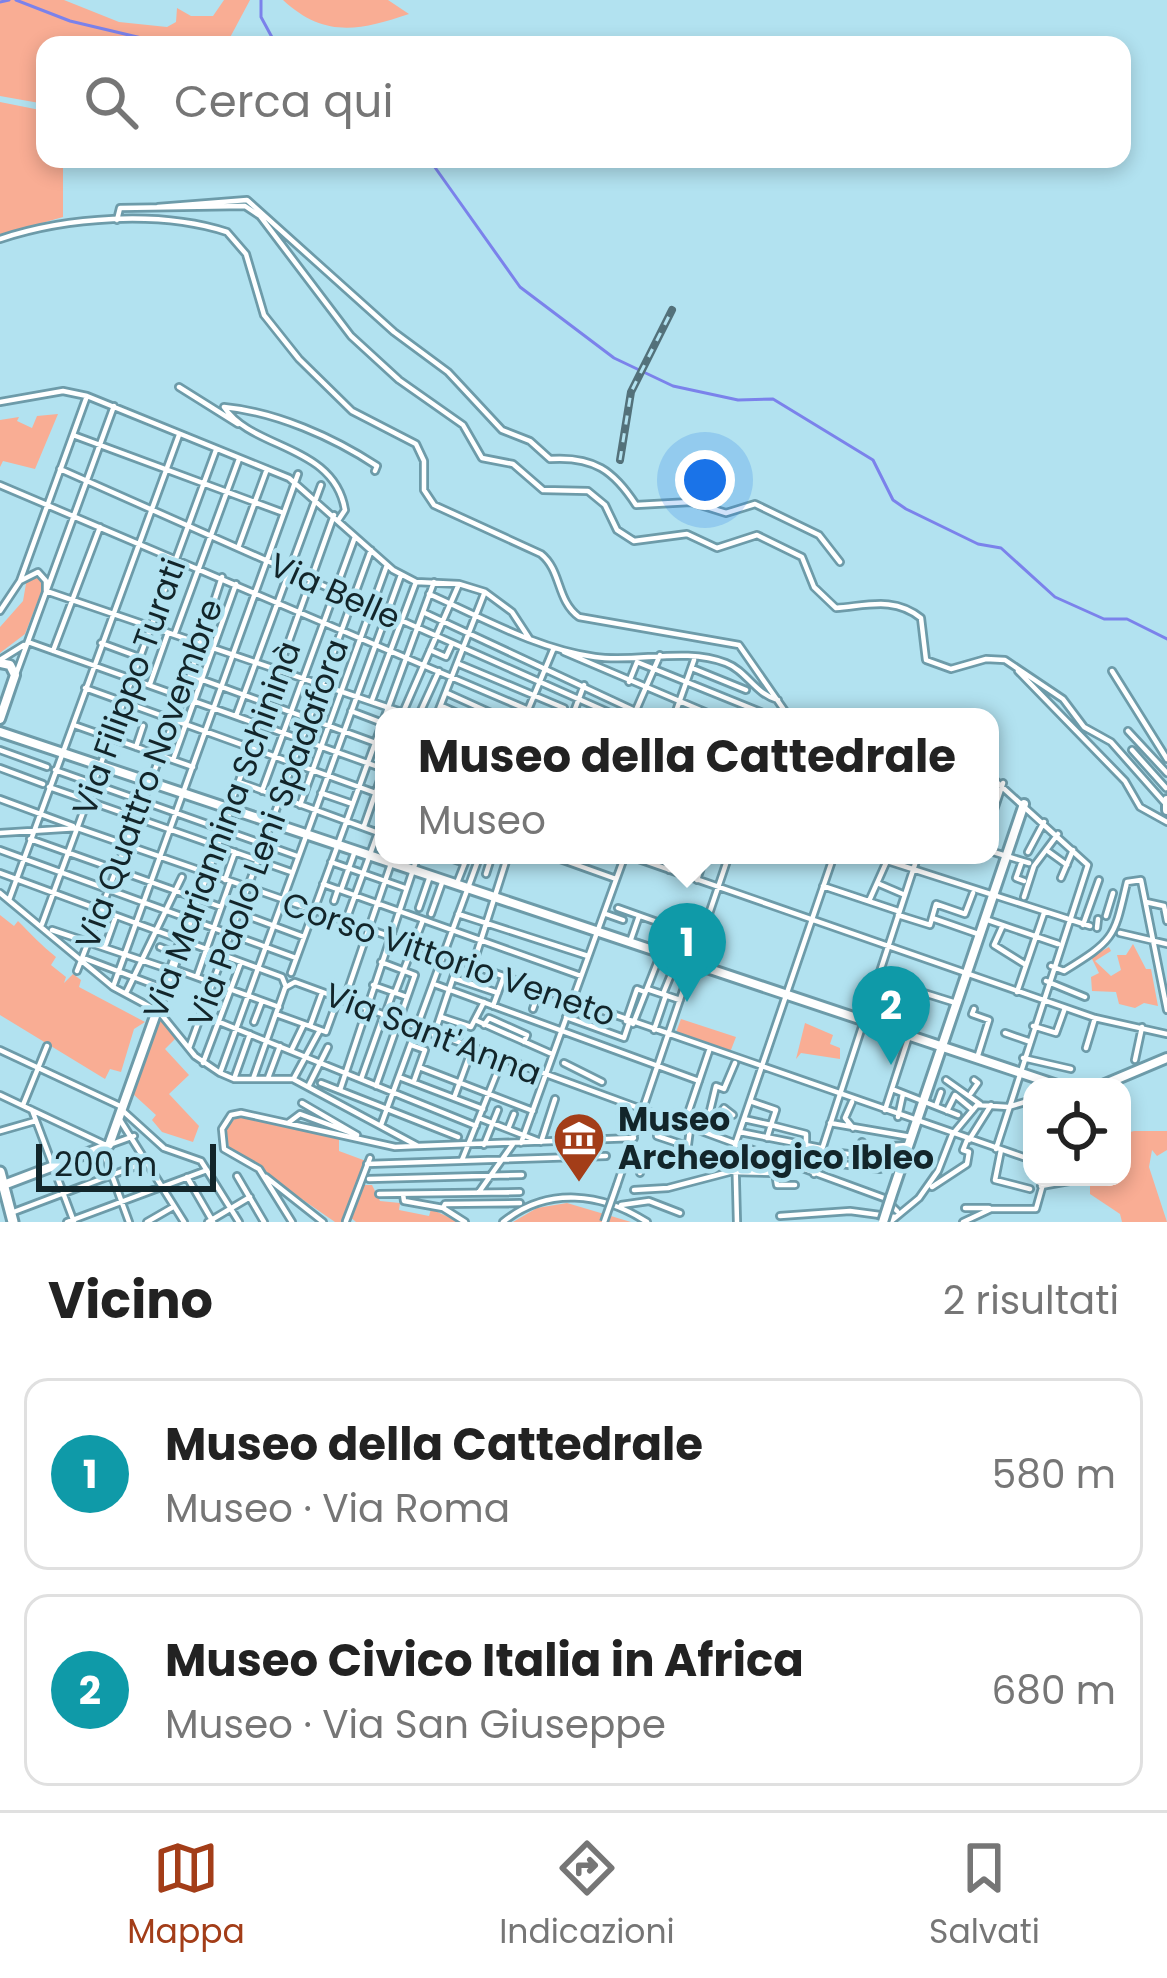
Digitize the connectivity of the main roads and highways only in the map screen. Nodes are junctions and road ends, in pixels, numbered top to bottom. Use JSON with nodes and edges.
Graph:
{"nodes":[{"id":1,"x":0,"y":1172,"type":"edge"},
{"id":2,"x":2,"y":1186,"type":"edge"},
{"id":3,"x":12,"y":1218,"type":"edge"}],
"edges":[{"from":1,"to":2,"type":"main road"},
{"from":2,"to":3,"type":"main road"}]}
